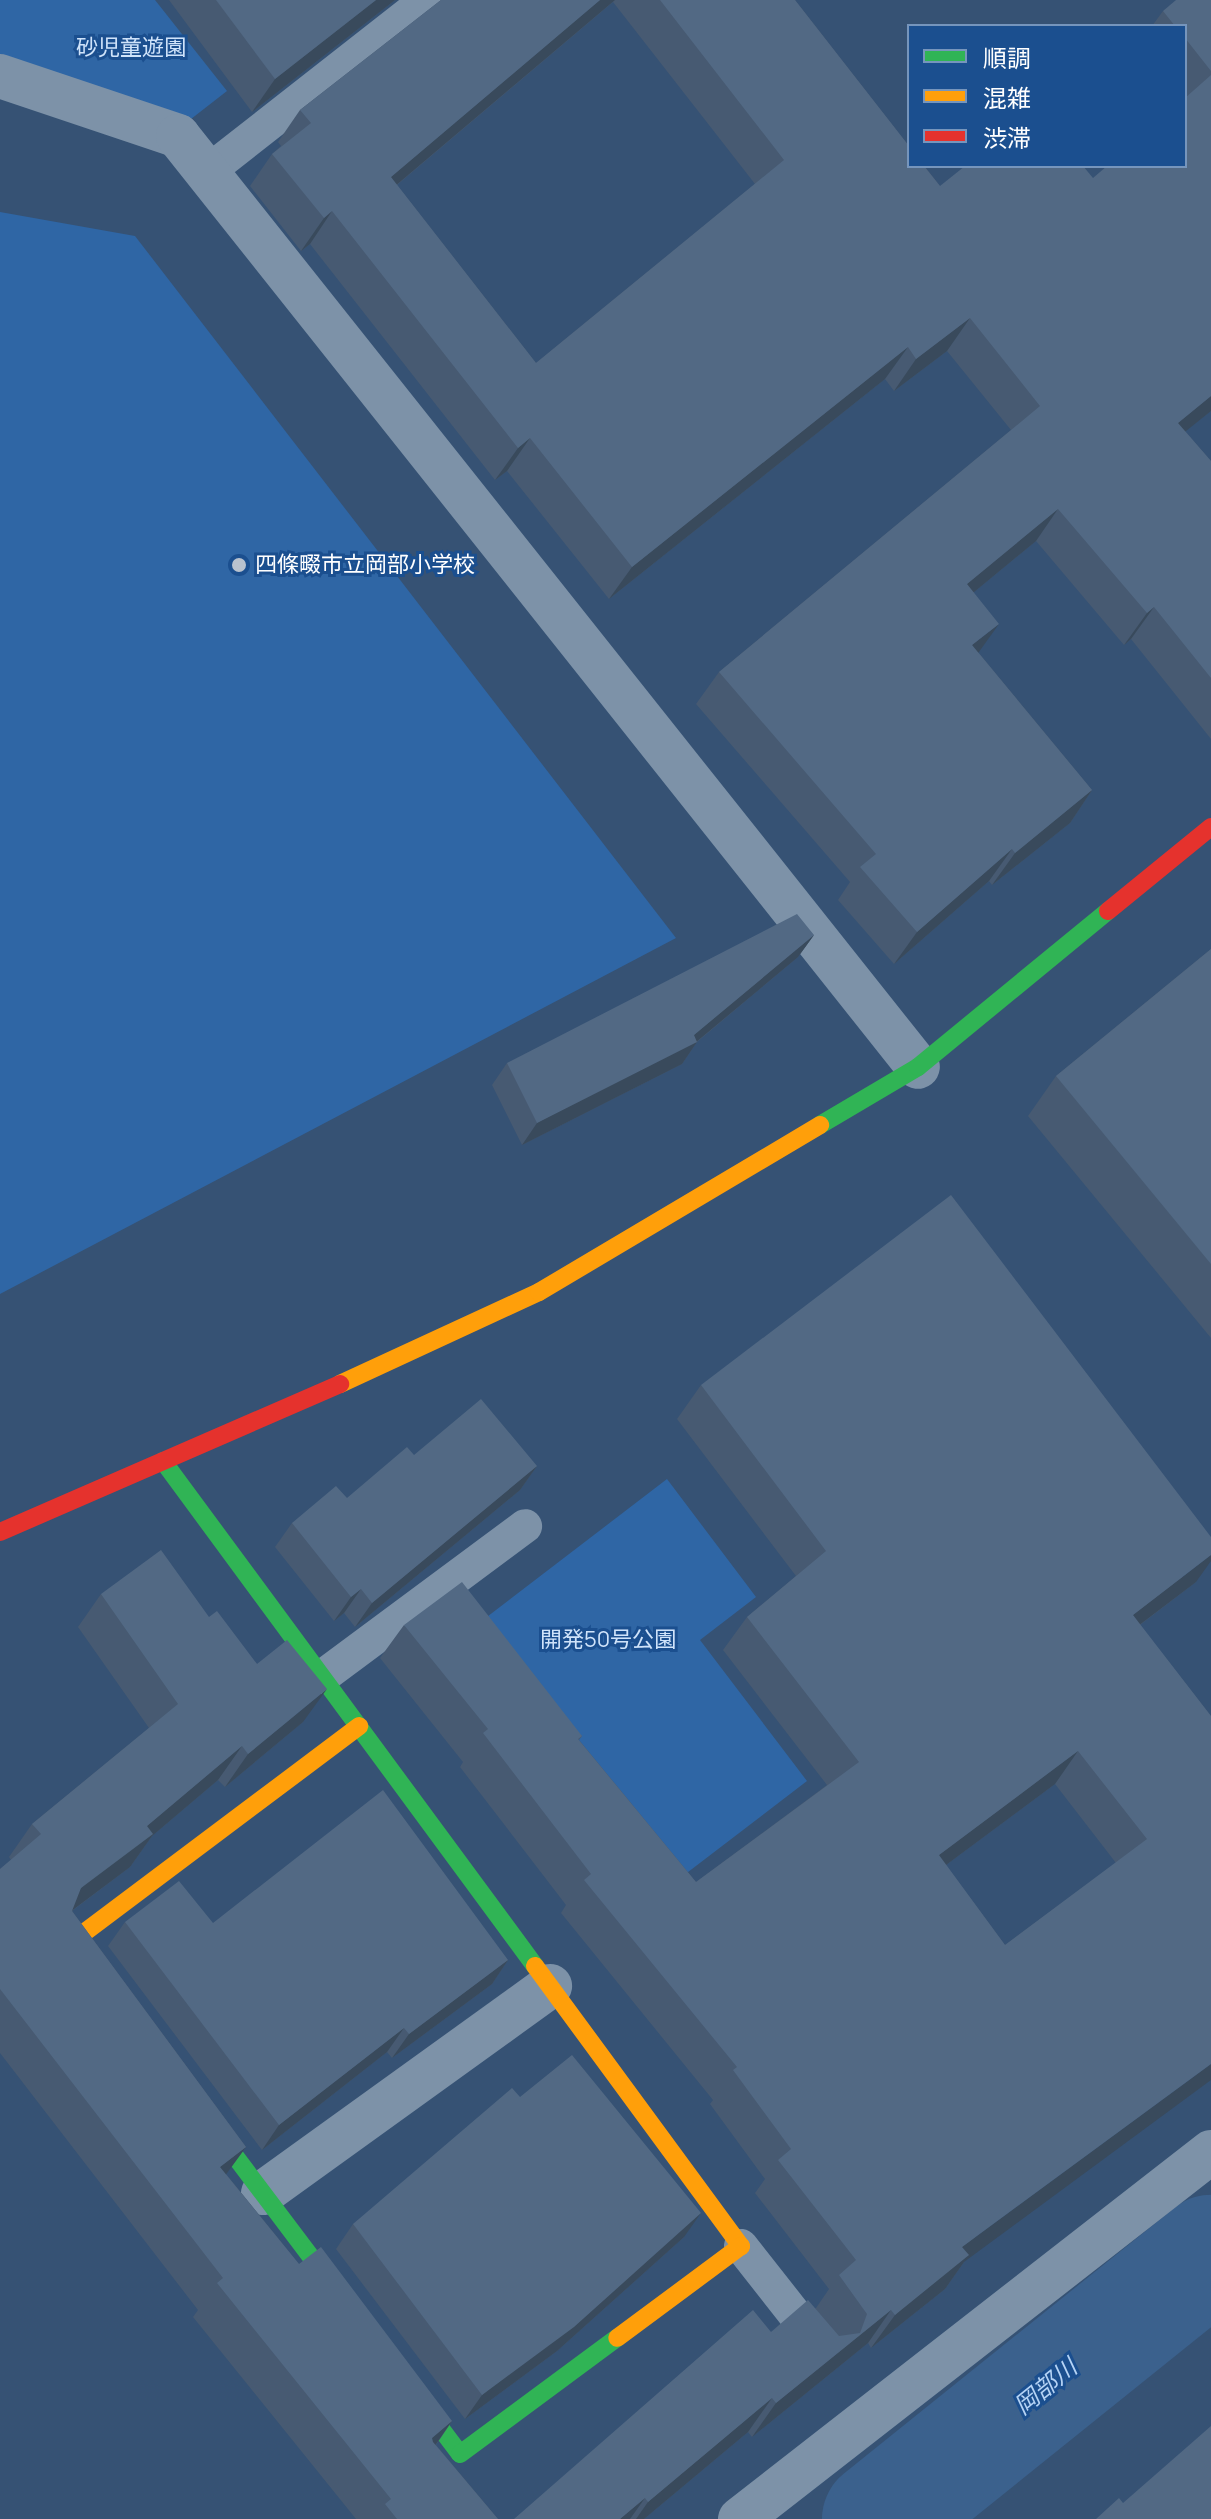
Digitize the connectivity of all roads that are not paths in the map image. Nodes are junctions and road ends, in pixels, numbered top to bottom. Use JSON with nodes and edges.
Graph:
{"nodes":[{"id":1,"x":427,"y":0,"type":"edge"},
{"id":2,"x":0,"y":76,"type":"edge"},
{"id":3,"x":206,"y":173,"type":"junction"},
{"id":4,"x":1211,"y":827,"type":"edge"},
{"id":5,"x":918,"y":1067,"type":"junction"},
{"id":6,"x":163,"y":1461,"type":"junction"},
{"id":7,"x":525,"y":1526,"type":"dead end"},
{"id":8,"x":0,"y":1532,"type":"edge"},
{"id":9,"x":322,"y":1677,"type":"junction"},
{"id":10,"x":359,"y":1726,"type":"junction"},
{"id":11,"x":550,"y":1986,"type":"junction"},
{"id":12,"x":111,"y":1992,"type":"edge"},
{"id":13,"x":187,"y":2092,"type":"edge"},
{"id":14,"x":1211,"y":2152,"type":"edge"},
{"id":15,"x":263,"y":2193,"type":"junction"},
{"id":16,"x":741,"y":2246,"type":"junction"},
{"id":17,"x":357,"y":2317,"type":"edge"},
{"id":18,"x":824,"y":2351,"type":"edge"},
{"id":19,"x":394,"y":2367,"type":"edge"},
{"id":20,"x":740,"y":2519,"type":"edge"}],
"edges":[{"from":1,"to":3,"type":"lane"},
{"from":2,"to":3,"type":"street"},
{"from":3,"to":5,"type":"street"},
{"from":4,"to":5,"type":"street"},
{"from":5,"to":6,"type":"street"},
{"from":6,"to":8,"type":"street"},
{"from":6,"to":9,"type":"street"},
{"from":7,"to":9,"type":"lane"},
{"from":9,"to":10,"type":"street"},
{"from":10,"to":11,"type":"street"},
{"from":10,"to":12,"type":"street"},
{"from":11,"to":15,"type":"street"},
{"from":11,"to":16,"type":"street"},
{"from":13,"to":15,"type":"street"},
{"from":14,"to":20,"type":"street"},
{"from":15,"to":17,"type":"street"},
{"from":16,"to":18,"type":"lane"},
{"from":16,"to":19,"type":"street"}]}
